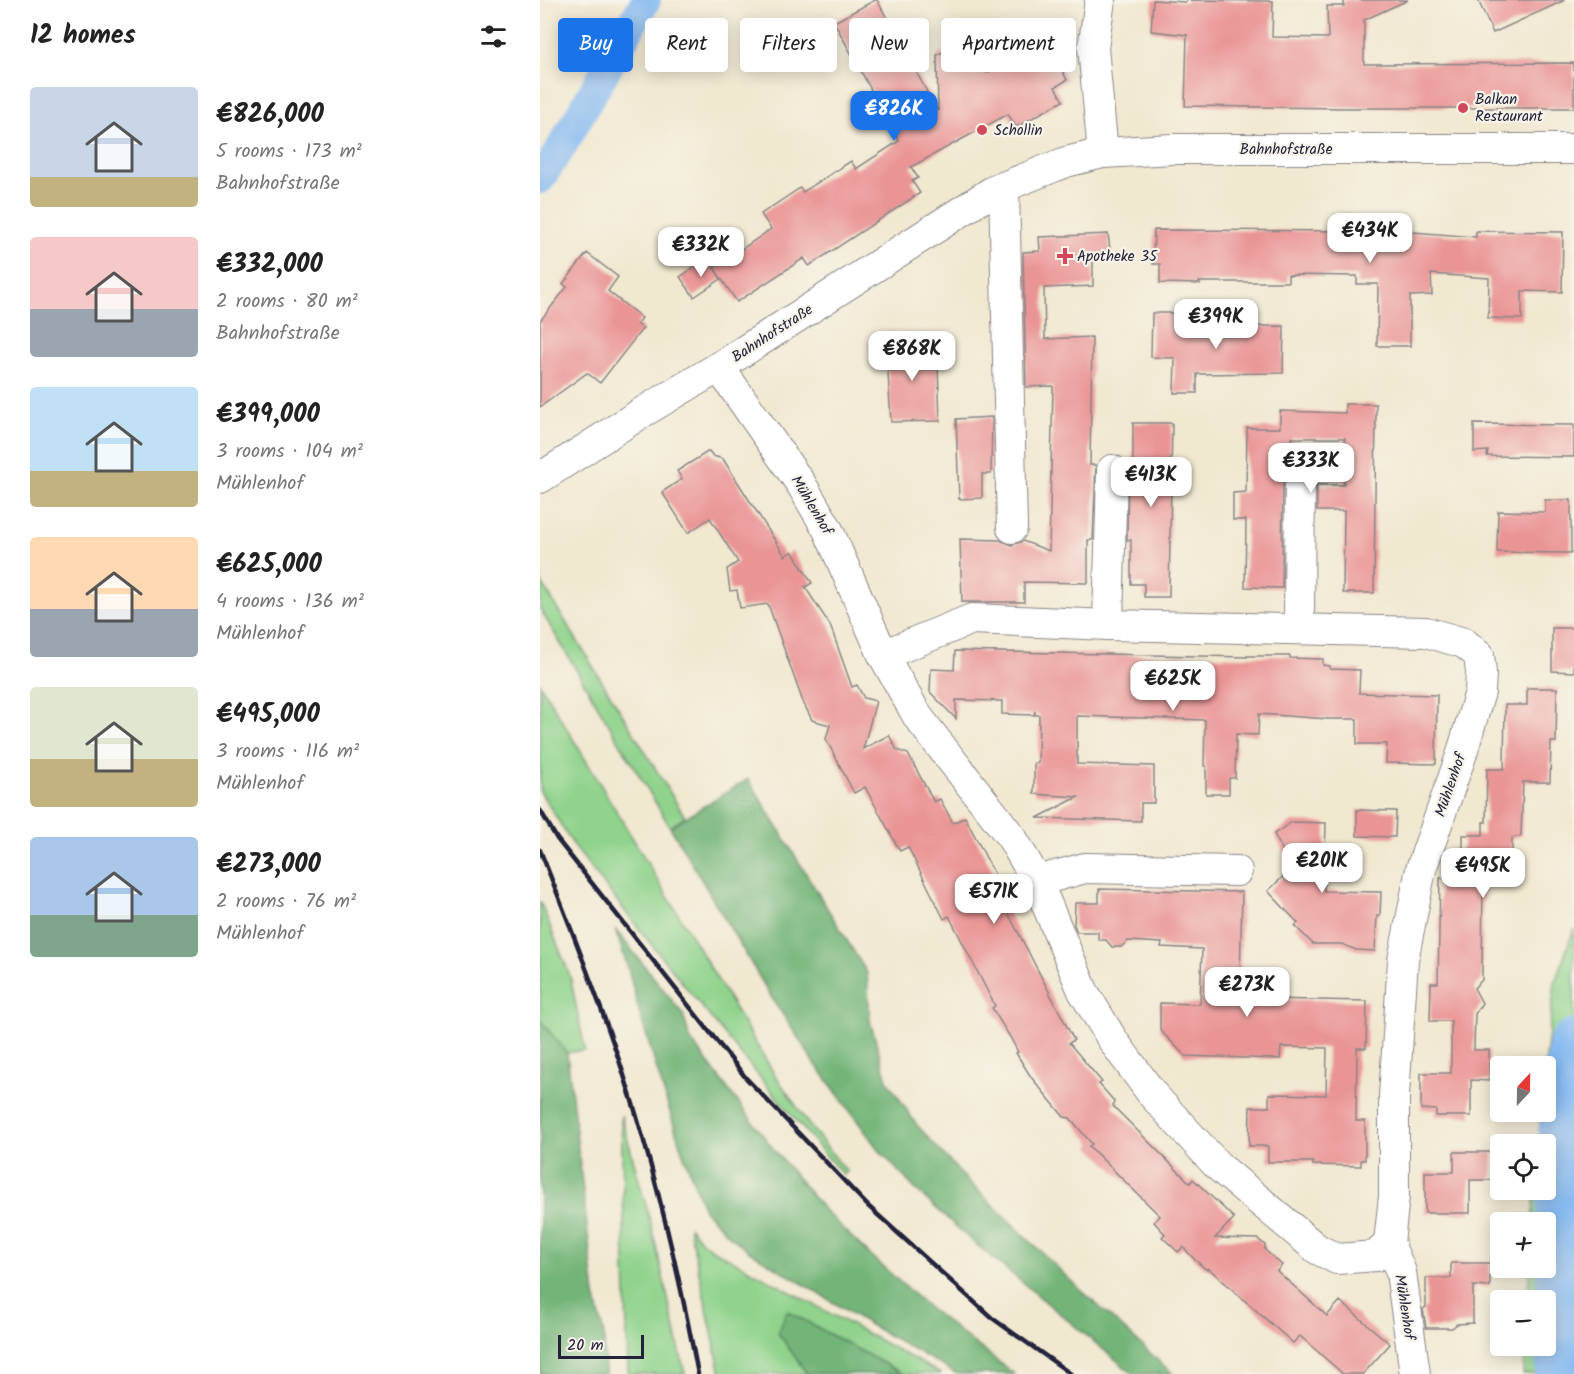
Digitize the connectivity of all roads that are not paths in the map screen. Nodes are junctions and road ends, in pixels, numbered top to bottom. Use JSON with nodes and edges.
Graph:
{"nodes":[{"id":1,"x":1100,"y":0,"type":"edge"},
{"id":2,"x":1574,"y":149,"type":"edge"},
{"id":3,"x":1103,"y":153,"type":"junction"},
{"id":4,"x":1004,"y":188,"type":"junction"},
{"id":5,"x":719,"y":367,"type":"junction"},
{"id":6,"x":1300,"y":462,"type":"dead end"},
{"id":7,"x":1112,"y":471,"type":"dead end"},
{"id":8,"x":540,"y":478,"type":"edge"},
{"id":9,"x":1012,"y":528,"type":"dead end"},
{"id":10,"x":1108,"y":625,"type":"junction"},
{"id":11,"x":1299,"y":629,"type":"junction"},
{"id":12,"x":883,"y":655,"type":"junction"},
{"id":13,"x":1238,"y":871,"type":"dead end"},
{"id":14,"x":1037,"y":881,"type":"junction"},
{"id":15,"x":1389,"y":1243,"type":"junction"},
{"id":16,"x":1415,"y":1374,"type":"edge"}],
"edges":[{"from":1,"to":3,"type":"street"},
{"from":2,"to":3,"type":"street","name":"Bahnhofstraße"},
{"from":3,"to":4,"type":"street","name":"Bahnhofstraße"},
{"from":4,"to":5,"type":"street","name":"Bahnhofstraße"},
{"from":4,"to":9,"type":"street"},
{"from":5,"to":8,"type":"street","name":"Bahnhofstraße"},
{"from":5,"to":12,"type":"street","name":"Mühlenhof"},
{"from":6,"to":11,"type":"street"},
{"from":7,"to":10,"type":"street"},
{"from":10,"to":11,"type":"street","name":"Mühlenhof"},
{"from":10,"to":12,"type":"street","name":"Mühlenhof"},
{"from":11,"to":15,"type":"street","name":"Mühlenhof"},
{"from":12,"to":14,"type":"street","name":"Mühlenhof"},
{"from":13,"to":14,"type":"street"},
{"from":14,"to":15,"type":"street","name":"Mühlenhof"},
{"from":15,"to":16,"type":"street","name":"Mühlenhof"}]}
